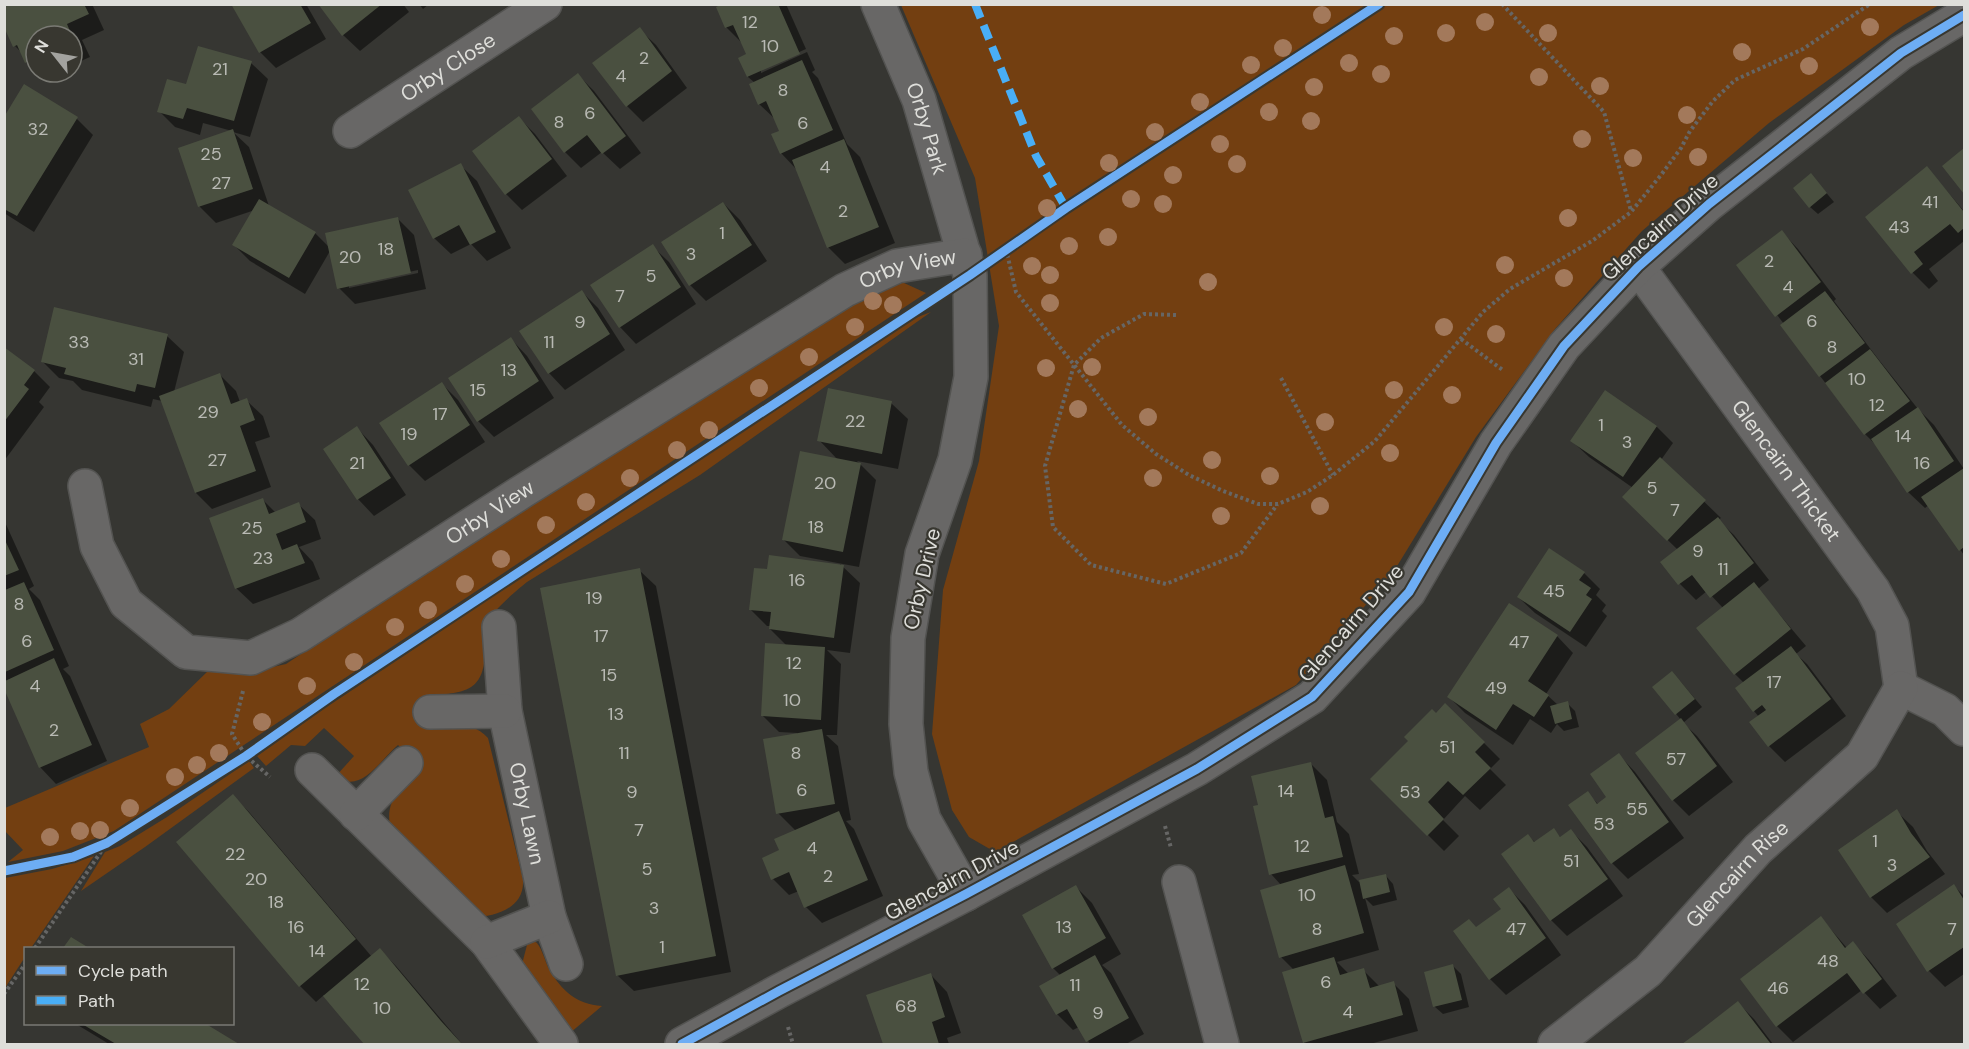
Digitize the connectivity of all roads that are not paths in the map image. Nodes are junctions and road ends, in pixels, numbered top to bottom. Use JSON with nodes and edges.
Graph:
{"nodes":[{"id":1,"x":545,"y":4,"type":"edge"},
{"id":2,"x":878,"y":4,"type":"edge"},
{"id":3,"x":1965,"y":15,"type":"edge"},
{"id":4,"x":350,"y":131,"type":"dead end"},
{"id":5,"x":968,"y":265,"type":"junction"},
{"id":6,"x":1638,"y":267,"type":"junction"},
{"id":7,"x":85,"y":486,"type":"dead end"},
{"id":8,"x":500,"y":627,"type":"dead end"},
{"id":9,"x":1901,"y":688,"type":"junction"},
{"id":10,"x":505,"y":711,"type":"junction"},
{"id":11,"x":430,"y":712,"type":"dead end"},
{"id":12,"x":1965,"y":729,"type":"edge"},
{"id":13,"x":406,"y":763,"type":"dead end"},
{"id":14,"x":312,"y":770,"type":"dead end"},
{"id":15,"x":356,"y":814,"type":"junction"},
{"id":16,"x":1179,"y":882,"type":"road end"},
{"id":17,"x":966,"y":894,"type":"junction"},
{"id":18,"x":549,"y":917,"type":"junction"},
{"id":19,"x":488,"y":942,"type":"junction"},
{"id":20,"x":566,"y":964,"type":"dead end"},
{"id":21,"x":561,"y":1044,"type":"edge"},
{"id":22,"x":682,"y":1044,"type":"edge"},
{"id":23,"x":1222,"y":1044,"type":"edge"},
{"id":24,"x":1555,"y":1044,"type":"edge"}],
"edges":[{"from":1,"to":4,"type":"street","name":"Orby Close"},
{"from":2,"to":5,"type":"street","name":"Orby Park"},
{"from":3,"to":6,"type":"street","name":"Glencairn Drive"},
{"from":5,"to":7,"type":"street","name":"Orby View"},
{"from":5,"to":17,"type":"street","name":"Orby Drive"},
{"from":6,"to":9,"type":"street","name":"Glencairn Thicket"},
{"from":6,"to":17,"type":"street","name":"Glencairn Drive"},
{"from":8,"to":10,"type":"street","name":"Orby Lawn"},
{"from":9,"to":12,"type":"street"},
{"from":9,"to":24,"type":"street","name":"Glencairn Rise"},
{"from":10,"to":11,"type":"street"},
{"from":10,"to":18,"type":"street","name":"Orby Lawn"},
{"from":13,"to":15,"type":"street"},
{"from":14,"to":15,"type":"street"},
{"from":15,"to":19,"type":"street"},
{"from":16,"to":23,"type":"street"},
{"from":17,"to":22,"type":"street","name":"Glencairn Drive"},
{"from":18,"to":19,"type":"street"},
{"from":18,"to":20,"type":"street","name":"Orby Lawn"},
{"from":19,"to":21,"type":"street"}]}
